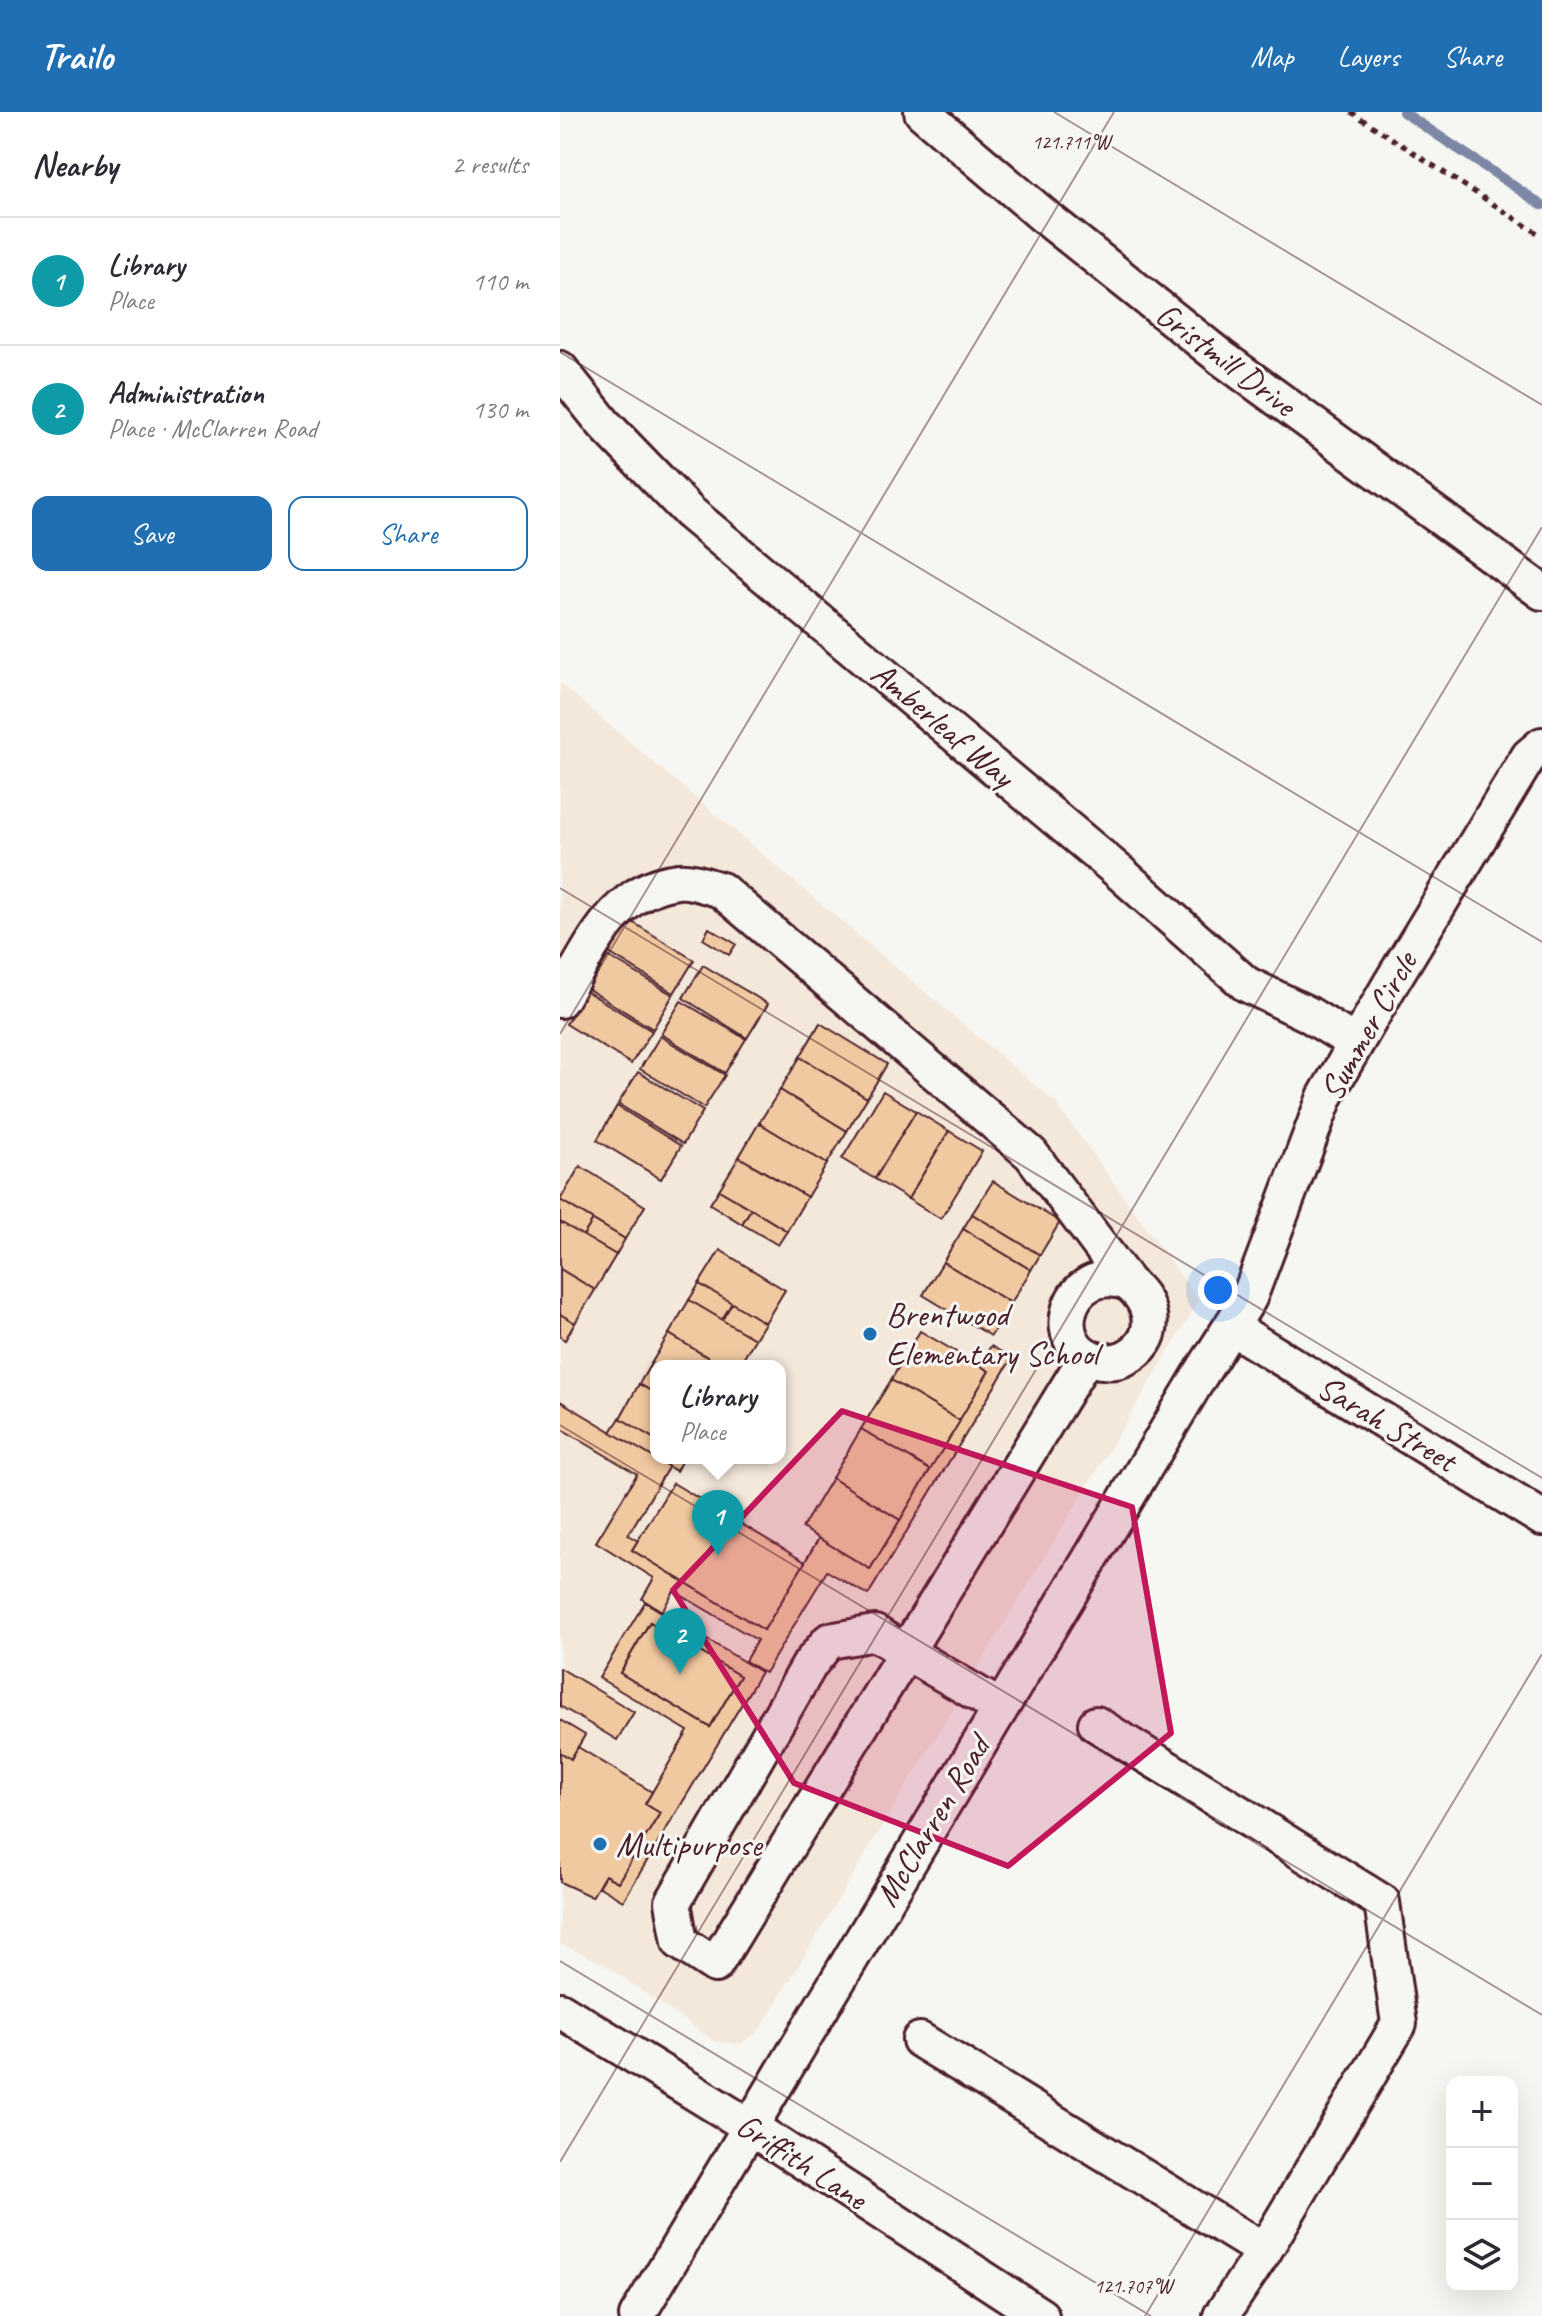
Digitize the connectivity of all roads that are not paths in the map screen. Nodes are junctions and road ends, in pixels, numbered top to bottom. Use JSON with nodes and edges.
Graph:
{"nodes":[{"id":1,"x":922,"y":112,"type":"edge"},
{"id":2,"x":560,"y":369,"type":"edge"},
{"id":3,"x":1542,"y":592,"type":"edge"},
{"id":4,"x":1542,"y":745,"type":"edge"},
{"id":5,"x":560,"y":1000,"type":"edge"},
{"id":6,"x":1355,"y":1043,"type":"junction"},
{"id":7,"x":1128,"y":1283,"type":"junction"},
{"id":8,"x":1231,"y":1327,"type":"junction"},
{"id":9,"x":1087,"y":1356,"type":"junction"},
{"id":10,"x":1542,"y":1518,"type":"edge"},
{"id":11,"x":906,"y":1652,"type":"junction"},
{"id":12,"x":1000,"y":1707,"type":"junction"},
{"id":13,"x":1096,"y":1724,"type":"dead end"},
{"id":14,"x":560,"y":2010,"type":"edge"},
{"id":15,"x":920,"y":2040,"type":"dead end"},
{"id":16,"x":749,"y":2126,"type":"junction"},
{"id":17,"x":1264,"y":2251,"type":"junction"},
{"id":18,"x":637,"y":2316,"type":"edge"},
{"id":19,"x":1041,"y":2316,"type":"edge"},
{"id":20,"x":1221,"y":2316,"type":"edge"}],
"edges":[{"from":1,"to":3,"type":"street","name":"Gristmill Drive"},
{"from":2,"to":6,"type":"street","name":"Amberleaf Way"},
{"from":4,"to":6,"type":"street","name":"Summer Circle"},
{"from":5,"to":7,"type":"street"},
{"from":6,"to":8,"type":"street","name":"Summer Circle"},
{"from":7,"to":9,"type":"street"},
{"from":7,"to":9,"type":"street"},
{"from":8,"to":10,"type":"street","name":"Sarah Street"},
{"from":8,"to":12,"type":"street","name":"McClarren Road"},
{"from":9,"to":11,"type":"street"},
{"from":11,"to":11,"type":"street"},
{"from":11,"to":12,"type":"street"},
{"from":12,"to":16,"type":"street","name":"McClarren Road"},
{"from":13,"to":17,"type":"street"},
{"from":14,"to":16,"type":"street","name":"Griffith Lane"},
{"from":15,"to":17,"type":"street"},
{"from":16,"to":18,"type":"street","name":"McClarren Road"},
{"from":16,"to":19,"type":"street","name":"Griffith Lane"},
{"from":17,"to":20,"type":"street"}]}
